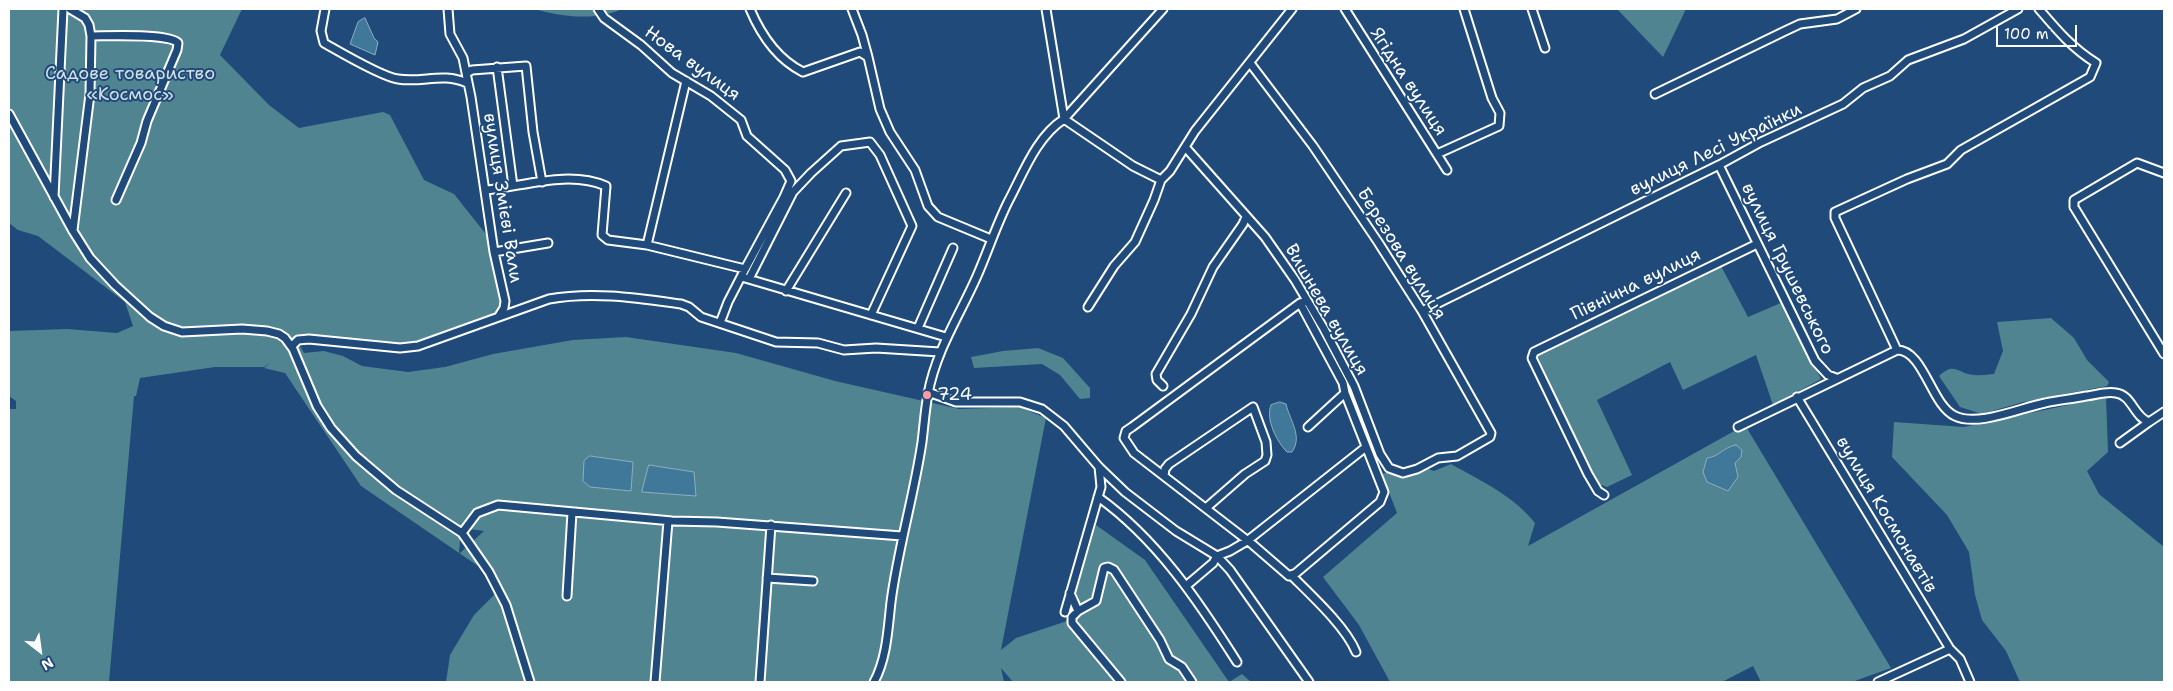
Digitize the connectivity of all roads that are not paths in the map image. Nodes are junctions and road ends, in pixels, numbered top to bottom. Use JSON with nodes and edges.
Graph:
{"nodes":[{"id":1,"x":63,"y":9,"type":"edge"},
{"id":2,"x":70,"y":9,"type":"edge"},
{"id":3,"x":325,"y":9,"type":"edge"},
{"id":4,"x":448,"y":9,"type":"edge"},
{"id":5,"x":598,"y":9,"type":"edge"},
{"id":6,"x":750,"y":9,"type":"edge"},
{"id":7,"x":852,"y":9,"type":"edge"},
{"id":8,"x":1046,"y":9,"type":"edge"},
{"id":9,"x":1163,"y":9,"type":"edge"},
{"id":10,"x":1292,"y":9,"type":"edge"},
{"id":11,"x":1344,"y":9,"type":"edge"},
{"id":12,"x":1464,"y":9,"type":"edge"},
{"id":13,"x":1532,"y":9,"type":"edge"},
{"id":14,"x":1856,"y":9,"type":"edge"},
{"id":15,"x":2018,"y":9,"type":"edge"},
{"id":16,"x":2039,"y":9,"type":"edge"},
{"id":17,"x":91,"y":36,"type":"junction"},
{"id":18,"x":1545,"y":48,"type":"dead end"},
{"id":19,"x":868,"y":57,"type":"junction"},
{"id":20,"x":1250,"y":63,"type":"junction"},
{"id":21,"x":498,"y":67,"type":"junction"},
{"id":22,"x":466,"y":73,"type":"junction"},
{"id":23,"x":686,"y":81,"type":"junction"},
{"id":24,"x":467,"y":83,"type":"junction"},
{"id":25,"x":1655,"y":94,"type":"dead end"},
{"id":26,"x":9,"y":114,"type":"edge"},
{"id":27,"x":1064,"y":119,"type":"junction"},
{"id":28,"x":1186,"y":148,"type":"junction"},
{"id":29,"x":1436,"y":154,"type":"junction"},
{"id":30,"x":1719,"y":165,"type":"junction"},
{"id":31,"x":1446,"y":170,"type":"dead end"},
{"id":32,"x":2164,"y":173,"type":"edge"},
{"id":33,"x":1161,"y":180,"type":"junction"},
{"id":34,"x":542,"y":182,"type":"junction"},
{"id":35,"x":513,"y":186,"type":"junction"},
{"id":36,"x":486,"y":190,"type":"junction"},
{"id":37,"x":846,"y":193,"type":"dead end"},
{"id":38,"x":54,"y":197,"type":"junction"},
{"id":39,"x":116,"y":200,"type":"dead end"},
{"id":40,"x":1246,"y":217,"type":"junction"},
{"id":41,"x":73,"y":231,"type":"junction"},
{"id":42,"x":991,"y":239,"type":"junction"},
{"id":43,"x":548,"y":243,"type":"dead end"},
{"id":44,"x":1757,"y":244,"type":"junction"},
{"id":45,"x":647,"y":246,"type":"junction"},
{"id":46,"x":953,"y":248,"type":"dead end"},
{"id":47,"x":494,"y":252,"type":"junction"},
{"id":48,"x":744,"y":269,"type":"junction"},
{"id":49,"x":741,"y":277,"type":"junction"},
{"id":50,"x":749,"y":279,"type":"junction"},
{"id":51,"x":786,"y":291,"type":"junction"},
{"id":52,"x":1304,"y":302,"type":"junction"},
{"id":53,"x":1088,"y":307,"type":"dead end"},
{"id":54,"x":1422,"y":311,"type":"junction"},
{"id":55,"x":871,"y":315,"type":"junction"},
{"id":56,"x":498,"y":316,"type":"junction"},
{"id":57,"x":720,"y":323,"type":"junction"},
{"id":58,"x":918,"y":328,"type":"junction"},
{"id":59,"x":946,"y":337,"type":"junction"},
{"id":60,"x":292,"y":346,"type":"junction"},
{"id":61,"x":1897,"y":350,"type":"junction"},
{"id":62,"x":940,"y":352,"type":"junction"},
{"id":63,"x":2164,"y":354,"type":"edge"},
{"id":64,"x":1836,"y":378,"type":"junction"},
{"id":65,"x":1163,"y":386,"type":"dead end"},
{"id":66,"x":928,"y":392,"type":"junction"},
{"id":67,"x":1345,"y":393,"type":"junction"},
{"id":68,"x":1797,"y":397,"type":"junction"},
{"id":69,"x":2164,"y":412,"type":"edge"},
{"id":70,"x":2149,"y":422,"type":"junction"},
{"id":71,"x":1308,"y":427,"type":"dead end"},
{"id":72,"x":1738,"y":427,"type":"dead end"},
{"id":73,"x":2120,"y":443,"type":"dead end"},
{"id":74,"x":1366,"y":447,"type":"junction"},
{"id":75,"x":1457,"y":456,"type":"joint"},
{"id":76,"x":1099,"y":467,"type":"junction"},
{"id":77,"x":1164,"y":476,"type":"junction"},
{"id":78,"x":1604,"y":494,"type":"dead end"},
{"id":79,"x":1098,"y":497,"type":"junction"},
{"id":80,"x":1206,"y":508,"type":"junction"},
{"id":81,"x":572,"y":512,"type":"junction"},
{"id":82,"x":668,"y":521,"type":"junction"},
{"id":83,"x":771,"y":525,"type":"junction"},
{"id":84,"x":462,"y":533,"type":"junction"},
{"id":85,"x":902,"y":536,"type":"junction"},
{"id":86,"x":1247,"y":540,"type":"junction"},
{"id":87,"x":1217,"y":556,"type":"junction"},
{"id":88,"x":1291,"y":575,"type":"junction"},
{"id":89,"x":767,"y":578,"type":"junction"},
{"id":90,"x":813,"y":581,"type":"dead end"},
{"id":91,"x":1186,"y":586,"type":"junction"},
{"id":92,"x":1070,"y":592,"type":"junction"},
{"id":93,"x":567,"y":596,"type":"dead end"},
{"id":94,"x":1078,"y":611,"type":"junction"},
{"id":95,"x":1065,"y":612,"type":"dead end"},
{"id":96,"x":1950,"y":649,"type":"junction"},
{"id":97,"x":1356,"y":652,"type":"dead end"},
{"id":98,"x":1238,"y":662,"type":"dead end"},
{"id":99,"x":530,"y":682,"type":"edge"},
{"id":100,"x":655,"y":682,"type":"edge"},
{"id":101,"x":760,"y":682,"type":"edge"},
{"id":102,"x":874,"y":682,"type":"edge"},
{"id":103,"x":1121,"y":682,"type":"edge"},
{"id":104,"x":1192,"y":682,"type":"edge"},
{"id":105,"x":1309,"y":682,"type":"edge"},
{"id":106,"x":1878,"y":682,"type":"edge"},
{"id":107,"x":1970,"y":682,"type":"edge"}],
"edges":[{"from":1,"to":38,"type":"street"},
{"from":2,"to":17,"type":"street"},
{"from":3,"to":24,"type":"street"},
{"from":4,"to":22,"type":"street","name":"вулиця Змієві Вали"},
{"from":5,"to":23,"type":"street","name":"Нова вулиця"},
{"from":6,"to":19,"type":"street"},
{"from":7,"to":19,"type":"street"},
{"from":8,"to":27,"type":"street"},
{"from":9,"to":27,"type":"street"},
{"from":10,"to":20,"type":"street"},
{"from":11,"to":29,"type":"street","name":"Ягідна вулиця"},
{"from":12,"to":29,"type":"street"},
{"from":13,"to":18,"type":"street"},
{"from":14,"to":25,"type":"street"},
{"from":15,"to":30,"type":"street","name":"вулиця Лесі Українки"},
{"from":16,"to":61,"type":"street"},
{"from":17,"to":39,"type":"street"},
{"from":17,"to":41,"type":"street"},
{"from":19,"to":42,"type":"street"},
{"from":20,"to":28,"type":"street"},
{"from":20,"to":54,"type":"street","name":"Березова вулиця"},
{"from":21,"to":22,"type":"street"},
{"from":21,"to":34,"type":"street"},
{"from":21,"to":35,"type":"street"},
{"from":22,"to":24,"type":"street","name":"вулиця Змієві Вали"},
{"from":23,"to":45,"type":"street"},
{"from":23,"to":48,"type":"street","name":"Нова вулиця"},
{"from":24,"to":36,"type":"street","name":"вулиця Змієві Вали"},
{"from":26,"to":38,"type":"street"},
{"from":27,"to":33,"type":"street"},
{"from":27,"to":42,"type":"street"},
{"from":28,"to":33,"type":"street"},
{"from":28,"to":40,"type":"street","name":"Вишнева вулиця"},
{"from":29,"to":31,"type":"street","name":"Ягідна вулиця"},
{"from":30,"to":44,"type":"street","name":"вулиця Грушевського"},
{"from":30,"to":54,"type":"street","name":"вулиця Лесі Українки"},
{"from":32,"to":63,"type":"street"},
{"from":33,"to":53,"type":"street"},
{"from":34,"to":35,"type":"street"},
{"from":34,"to":45,"type":"street"},
{"from":35,"to":36,"type":"street"},
{"from":36,"to":47,"type":"street","name":"вулиця Змієві Вали"},
{"from":37,"to":51,"type":"street"},
{"from":38,"to":41,"type":"street"},
{"from":40,"to":52,"type":"street","name":"Вишнева вулиця"},
{"from":40,"to":65,"type":"street"},
{"from":41,"to":60,"type":"street"},
{"from":42,"to":59,"type":"street"},
{"from":43,"to":47,"type":"street"},
{"from":44,"to":64,"type":"street","name":"вулиця Грушевського"},
{"from":44,"to":78,"type":"street","name":"Північна вулиця"},
{"from":45,"to":48,"type":"street"},
{"from":46,"to":58,"type":"street"},
{"from":47,"to":56,"type":"street","name":"вулиця Змієві Вали"},
{"from":48,"to":49,"type":"street"},
{"from":49,"to":50,"type":"street"},
{"from":49,"to":57,"type":"street"},
{"from":50,"to":51,"type":"street"},
{"from":50,"to":55,"type":"street"},
{"from":51,"to":55,"type":"street"},
{"from":52,"to":67,"type":"street"},
{"from":52,"to":75,"type":"street","name":"Вишнева вулиця"},
{"from":52,"to":77,"type":"street"},
{"from":54,"to":75,"type":"street","name":"Березова вулиця"},
{"from":55,"to":58,"type":"street"},
{"from":56,"to":57,"type":"street"},
{"from":56,"to":60,"type":"street"},
{"from":57,"to":62,"type":"street"},
{"from":58,"to":59,"type":"street"},
{"from":59,"to":62,"type":"street"},
{"from":60,"to":84,"type":"street"},
{"from":61,"to":64,"type":"street"},
{"from":61,"to":70,"type":"street"},
{"from":62,"to":66,"type":"street"},
{"from":64,"to":68,"type":"street"},
{"from":66,"to":76,"type":"street"},
{"from":66,"to":85,"type":"street"},
{"from":67,"to":71,"type":"street"},
{"from":67,"to":74,"type":"street"},
{"from":68,"to":72,"type":"street"},
{"from":68,"to":96,"type":"street","name":"вулиця Космонавтів"},
{"from":69,"to":70,"type":"street"},
{"from":70,"to":73,"type":"street"},
{"from":74,"to":86,"type":"street"},
{"from":74,"to":88,"type":"street"},
{"from":76,"to":79,"type":"street"},
{"from":76,"to":87,"type":"street"},
{"from":77,"to":80,"type":"street"},
{"from":77,"to":80,"type":"street"},
{"from":79,"to":91,"type":"street"},
{"from":79,"to":92,"type":"street"},
{"from":80,"to":86,"type":"street"},
{"from":81,"to":82,"type":"street"},
{"from":81,"to":84,"type":"street"},
{"from":81,"to":93,"type":"street"},
{"from":82,"to":83,"type":"street"},
{"from":82,"to":100,"type":"street"},
{"from":83,"to":85,"type":"street"},
{"from":83,"to":89,"type":"street"},
{"from":84,"to":99,"type":"street"},
{"from":85,"to":102,"type":"street"},
{"from":86,"to":87,"type":"street"},
{"from":86,"to":88,"type":"street"},
{"from":87,"to":91,"type":"street"},
{"from":87,"to":105,"type":"street"},
{"from":88,"to":97,"type":"street"},
{"from":89,"to":90,"type":"street"},
{"from":89,"to":101,"type":"street"},
{"from":91,"to":98,"type":"street"},
{"from":92,"to":94,"type":"street"},
{"from":92,"to":95,"type":"street"},
{"from":94,"to":103,"type":"street"},
{"from":94,"to":104,"type":"street"},
{"from":96,"to":106,"type":"street"},
{"from":96,"to":107,"type":"street","name":"вулиця Космонавтів"}]}
